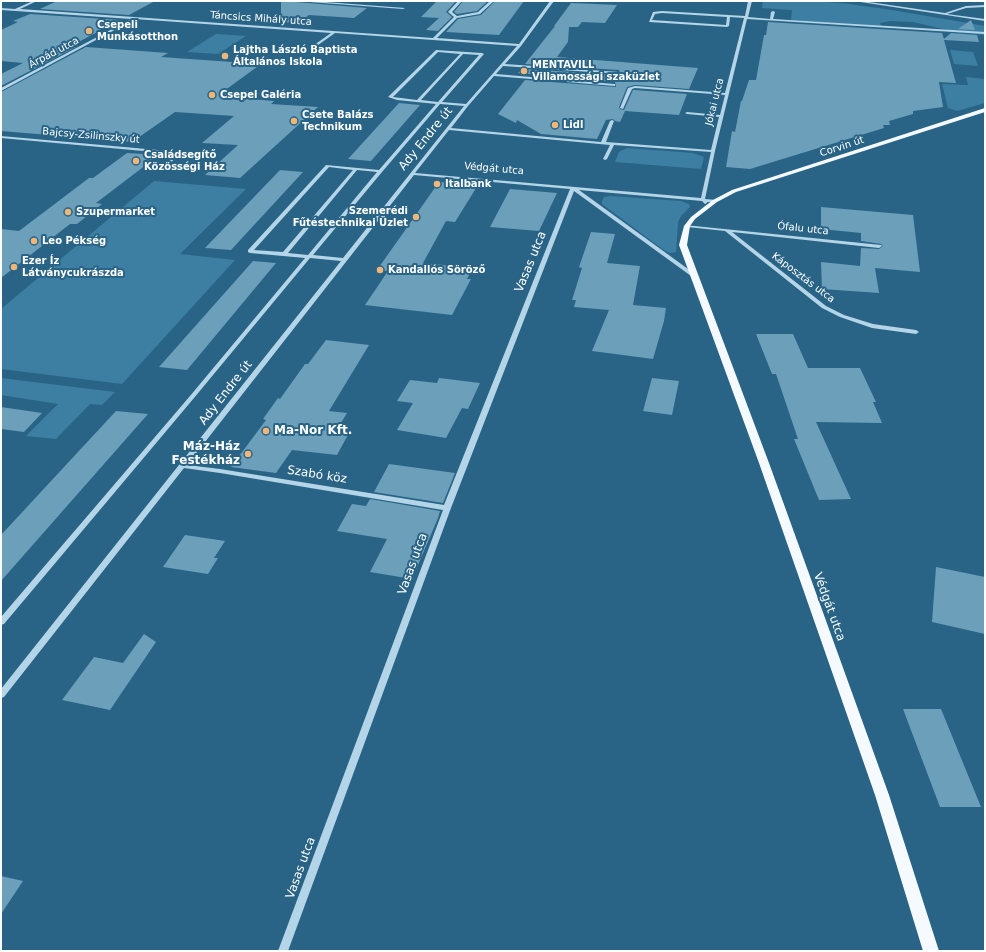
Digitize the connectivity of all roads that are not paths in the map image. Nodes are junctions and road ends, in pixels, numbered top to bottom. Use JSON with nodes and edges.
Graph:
{"nodes":[{"id":1,"x":35,"y":1,"type":"edge"},
{"id":2,"x":298,"y":1,"type":"edge"},
{"id":3,"x":460,"y":1,"type":"edge"},
{"id":4,"x":492,"y":1,"type":"edge"},
{"id":5,"x":552,"y":1,"type":"edge"},
{"id":6,"x":750,"y":1,"type":"edge"},
{"id":7,"x":856,"y":1,"type":"edge"},
{"id":8,"x":985,"y":6,"type":"edge"},
{"id":9,"x":403,"y":8,"type":"dead end"},
{"id":10,"x":1,"y":9,"type":"edge"},
{"id":11,"x":16,"y":10,"type":"junction"},
{"id":12,"x":773,"y":12,"type":"dead end"},
{"id":13,"x":943,"y":14,"type":"junction"},
{"id":14,"x":147,"y":15,"type":"dead end"},
{"id":15,"x":729,"y":16,"type":"junction"},
{"id":16,"x":456,"y":17,"type":"junction"},
{"id":17,"x":135,"y":18,"type":"junction"},
{"id":18,"x":747,"y":18,"type":"junction"},
{"id":19,"x":141,"y":19,"type":"junction"},
{"id":20,"x":771,"y":20,"type":"junction"},
{"id":21,"x":985,"y":20,"type":"edge"},
{"id":22,"x":334,"y":32,"type":"junction"},
{"id":23,"x":985,"y":33,"type":"edge"},
{"id":24,"x":434,"y":39,"type":"junction"},
{"id":25,"x":520,"y":45,"type":"junction"},
{"id":26,"x":311,"y":48,"type":"dead end"},
{"id":27,"x":462,"y":52,"type":"junction"},
{"id":28,"x":502,"y":65,"type":"junction"},
{"id":29,"x":618,"y":73,"type":"dead end"},
{"id":30,"x":494,"y":75,"type":"junction"},
{"id":31,"x":614,"y":84,"type":"dead end"},
{"id":32,"x":1,"y":90,"type":"edge"},
{"id":33,"x":726,"y":94,"type":"junction"},
{"id":34,"x":418,"y":101,"type":"junction"},
{"id":35,"x":439,"y":103,"type":"junction"},
{"id":36,"x":467,"y":105,"type":"junction"},
{"id":37,"x":622,"y":108,"type":"dead end"},
{"id":38,"x":985,"y":110,"type":"edge"},
{"id":39,"x":687,"y":113,"type":"dead end"},
{"id":40,"x":721,"y":116,"type":"junction"},
{"id":41,"x":612,"y":121,"type":"dead end"},
{"id":42,"x":448,"y":129,"type":"junction"},
{"id":43,"x":1,"y":137,"type":"edge"},
{"id":44,"x":603,"y":143,"type":"junction"},
{"id":45,"x":612,"y":144,"type":"junction"},
{"id":46,"x":713,"y":150,"type":"junction"},
{"id":47,"x":605,"y":159,"type":"dead end"},
{"id":48,"x":356,"y":169,"type":"junction"},
{"id":49,"x":160,"y":170,"type":"dead end"},
{"id":50,"x":380,"y":171,"type":"junction"},
{"id":51,"x":412,"y":174,"type":"junction"},
{"id":52,"x":573,"y":188,"type":"junction"},
{"id":53,"x":709,"y":202,"type":"junction"},
{"id":54,"x":687,"y":226,"type":"junction"},
{"id":55,"x":726,"y":230,"type":"junction"},
{"id":56,"x":879,"y":246,"type":"dead end"},
{"id":57,"x":284,"y":254,"type":"junction"},
{"id":58,"x":309,"y":256,"type":"junction"},
{"id":59,"x":345,"y":260,"type":"junction"},
{"id":60,"x":693,"y":275,"type":"junction"},
{"id":61,"x":916,"y":332,"type":"dead end"},
{"id":62,"x":182,"y":466,"type":"junction"},
{"id":63,"x":447,"y":508,"type":"junction"},
{"id":64,"x":1,"y":622,"type":"edge"},
{"id":65,"x":1,"y":695,"type":"edge"},
{"id":66,"x":283,"y":951,"type":"edge"},
{"id":67,"x":931,"y":951,"type":"edge"}],
"edges":[{"from":1,"to":11,"type":"street"},
{"from":2,"to":9,"type":"street"},
{"from":3,"to":16,"type":"street"},
{"from":4,"to":16,"type":"street"},
{"from":5,"to":25,"type":"street","name":"Ady Endre út"},
{"from":6,"to":18,"type":"street","name":"Jókai utca"},
{"from":7,"to":13,"type":"street"},
{"from":8,"to":13,"type":"street"},
{"from":10,"to":11,"type":"street","name":"Táncsics Mihály utca"},
{"from":11,"to":17,"type":"street","name":"Táncsics Mihály utca"},
{"from":12,"to":20,"type":"street"},
{"from":13,"to":21,"type":"street"},
{"from":14,"to":19,"type":"street"},
{"from":15,"to":15,"type":"street"},
{"from":15,"to":18,"type":"street"},
{"from":16,"to":24,"type":"street"},
{"from":17,"to":19,"type":"street","name":"Táncsics Mihály utca"},
{"from":17,"to":32,"type":"street","name":"Árpád utca"},
{"from":18,"to":20,"type":"street"},
{"from":18,"to":33,"type":"street","name":"Jókai utca"},
{"from":19,"to":22,"type":"street","name":"Táncsics Mihály utca"},
{"from":20,"to":23,"type":"street"},
{"from":22,"to":24,"type":"street","name":"Táncsics Mihály utca"},
{"from":22,"to":26,"type":"street"},
{"from":24,"to":25,"type":"street","name":"Táncsics Mihály utca"},
{"from":25,"to":28,"type":"street","name":"Ady Endre út"},
{"from":27,"to":34,"type":"street"},
{"from":27,"to":34,"type":"street","name":"Ady Endre út"},
{"from":27,"to":35,"type":"street","name":"Ady Endre út"},
{"from":28,"to":29,"type":"street"},
{"from":28,"to":30,"type":"street","name":"Ady Endre út"},
{"from":30,"to":31,"type":"street"},
{"from":30,"to":36,"type":"street","name":"Ady Endre út"},
{"from":33,"to":37,"type":"street"},
{"from":33,"to":40,"type":"street","name":"Jókai utca"},
{"from":34,"to":35,"type":"street","name":"Ady Endre út"},
{"from":35,"to":36,"type":"street","name":"Ady Endre út"},
{"from":35,"to":50,"type":"street","name":"Ady Endre út"},
{"from":36,"to":42,"type":"street","name":"Ady Endre út"},
{"from":38,"to":53,"type":"main road","name":"Corvin út"},
{"from":39,"to":40,"type":"street"},
{"from":40,"to":46,"type":"street","name":"Jókai utca"},
{"from":41,"to":44,"type":"street"},
{"from":42,"to":44,"type":"street"},
{"from":42,"to":51,"type":"street","name":"Ady Endre út"},
{"from":43,"to":49,"type":"street","name":"Bajcsy-Zsilinszky út"},
{"from":44,"to":45,"type":"street"},
{"from":45,"to":46,"type":"street"},
{"from":45,"to":47,"type":"street"},
{"from":46,"to":53,"type":"street","name":"Jókai utca"},
{"from":48,"to":50,"type":"street"},
{"from":48,"to":57,"type":"street"},
{"from":48,"to":57,"type":"street"},
{"from":50,"to":58,"type":"street","name":"Ady Endre út"},
{"from":51,"to":52,"type":"street","name":"Védgát utca"},
{"from":51,"to":59,"type":"street","name":"Ady Endre út"},
{"from":52,"to":53,"type":"street","name":"Védgát utca"},
{"from":52,"to":60,"type":"street"},
{"from":52,"to":63,"type":"street","name":"Vasas utca"},
{"from":53,"to":54,"type":"main road"},
{"from":54,"to":55,"type":"street"},
{"from":54,"to":60,"type":"main road","name":"Védgát utca"},
{"from":55,"to":56,"type":"street","name":"Ófalu utca"},
{"from":55,"to":61,"type":"street","name":"Káposztás utca"},
{"from":57,"to":58,"type":"street"},
{"from":58,"to":59,"type":"street"},
{"from":58,"to":64,"type":"street","name":"Ady Endre út"},
{"from":59,"to":62,"type":"street","name":"Ady Endre út"},
{"from":60,"to":67,"type":"main road","name":"Védgát utca"},
{"from":62,"to":63,"type":"street","name":"Szabó köz"},
{"from":62,"to":65,"type":"street","name":"Ady Endre út"},
{"from":63,"to":66,"type":"street","name":"Vasas utca"}]}
